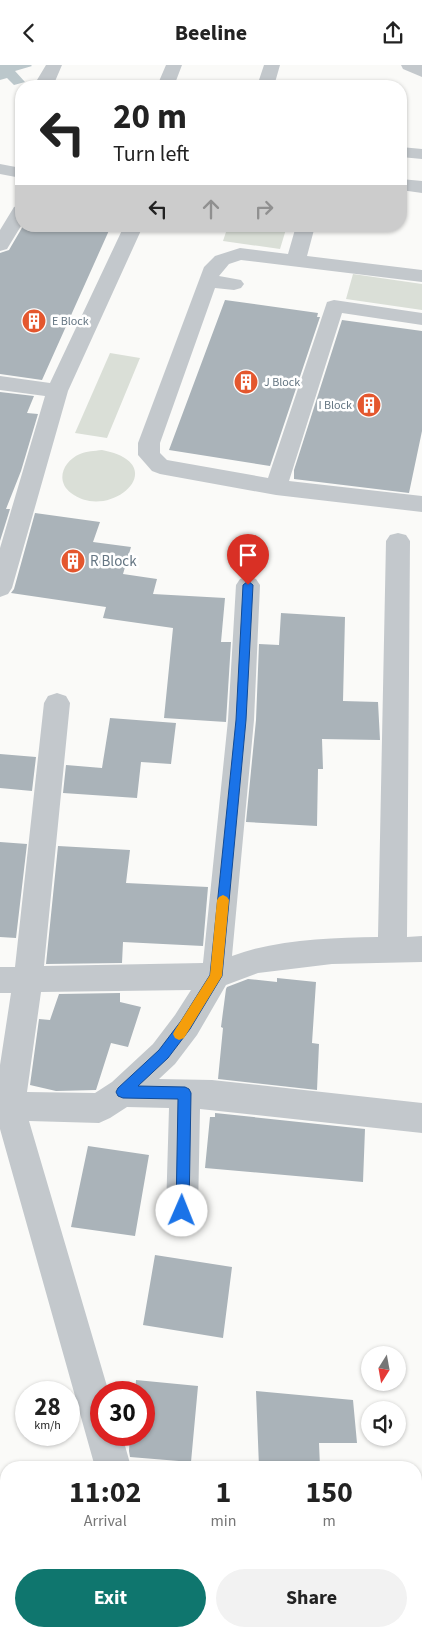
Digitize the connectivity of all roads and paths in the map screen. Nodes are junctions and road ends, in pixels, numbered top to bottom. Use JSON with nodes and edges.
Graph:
{"nodes":[{"id":1,"x":54,"y":65,"type":"edge"},
{"id":2,"x":174,"y":65,"type":"edge"},
{"id":3,"x":272,"y":65,"type":"edge"},
{"id":4,"x":409,"y":65,"type":"edge"},
{"id":5,"x":422,"y":72,"type":"edge"},
{"id":6,"x":46,"y":80,"type":"edge"},
{"id":7,"x":168,"y":80,"type":"edge"},
{"id":8,"x":268,"y":80,"type":"edge"},
{"id":9,"x":407,"y":153,"type":"edge"},
{"id":10,"x":422,"y":154,"type":"edge"},
{"id":11,"x":407,"y":167,"type":"edge"},
{"id":12,"x":0,"y":169,"type":"edge"},
{"id":13,"x":422,"y":169,"type":"edge"},
{"id":14,"x":15,"y":172,"type":"edge"},
{"id":15,"x":407,"y":185,"type":"edge"},
{"id":16,"x":422,"y":187,"type":"edge"},
{"id":17,"x":15,"y":221,"type":"edge"},
{"id":18,"x":131,"y":232,"type":"edge"},
{"id":19,"x":304,"y":232,"type":"edge"},
{"id":20,"x":0,"y":245,"type":"edge"},
{"id":21,"x":296,"y":261,"type":"junction"},
{"id":22,"x":422,"y":276,"type":"edge"},
{"id":23,"x":208,"y":281,"type":"junction"},
{"id":24,"x":234,"y":284,"type":"dead end"},
{"id":25,"x":422,"y":319,"type":"edge"},
{"id":26,"x":0,"y":383,"type":"edge"},
{"id":27,"x":57,"y":391,"type":"junction"},
{"id":28,"x":276,"y":487,"type":"junction"},
{"id":29,"x":422,"y":504,"type":"edge"},
{"id":30,"x":398,"y":541,"type":"dead end"},
{"id":31,"x":248,"y":585,"type":"dead end"},
{"id":32,"x":0,"y":588,"type":"edge"},
{"id":33,"x":57,"y":703,"type":"dead end"},
{"id":34,"x":392,"y":949,"type":"junction"},
{"id":35,"x":422,"y":949,"type":"edge"},
{"id":36,"x":216,"y":976,"type":"junction"},
{"id":37,"x":14,"y":980,"type":"edge"},
{"id":38,"x":123,"y":1092,"type":"junction"},
{"id":39,"x":185,"y":1093,"type":"junction"},
{"id":40,"x":4,"y":1106,"type":"edge"},
{"id":41,"x":422,"y":1118,"type":"edge"},
{"id":42,"x":182,"y":1211,"type":"dead end"},
{"id":43,"x":90,"y":1390,"type":"edge"},
{"id":44,"x":107,"y":1446,"type":"edge"},
{"id":45,"x":111,"y":1461,"type":"edge"}],
"edges":[{"from":1,"to":6,"type":"street"},
{"from":2,"to":7,"type":"street"},
{"from":3,"to":8,"type":"street"},
{"from":4,"to":5,"type":"street"},
{"from":9,"to":10,"type":"street"},
{"from":11,"to":13,"type":"street"},
{"from":12,"to":14,"type":"street"},
{"from":15,"to":16,"type":"street"},
{"from":17,"to":20,"type":"street"},
{"from":18,"to":27,"type":"street"},
{"from":19,"to":21,"type":"street"},
{"from":21,"to":22,"type":"street"},
{"from":21,"to":23,"type":"street"},
{"from":23,"to":24,"type":"street"},
{"from":23,"to":28,"type":"street"},
{"from":25,"to":28,"type":"street"},
{"from":26,"to":27,"type":"street"},
{"from":27,"to":32,"type":"street"},
{"from":28,"to":29,"type":"street"},
{"from":30,"to":34,"type":"street"},
{"from":31,"to":36,"type":"street"},
{"from":33,"to":37,"type":"street"},
{"from":34,"to":35,"type":"street"},
{"from":34,"to":36,"type":"street"},
{"from":36,"to":37,"type":"street"},
{"from":36,"to":38,"type":"street"},
{"from":37,"to":40,"type":"street"},
{"from":38,"to":39,"type":"street"},
{"from":38,"to":40,"type":"street"},
{"from":39,"to":41,"type":"street"},
{"from":39,"to":42,"type":"street"},
{"from":40,"to":43,"type":"street"},
{"from":44,"to":45,"type":"street"}]}
